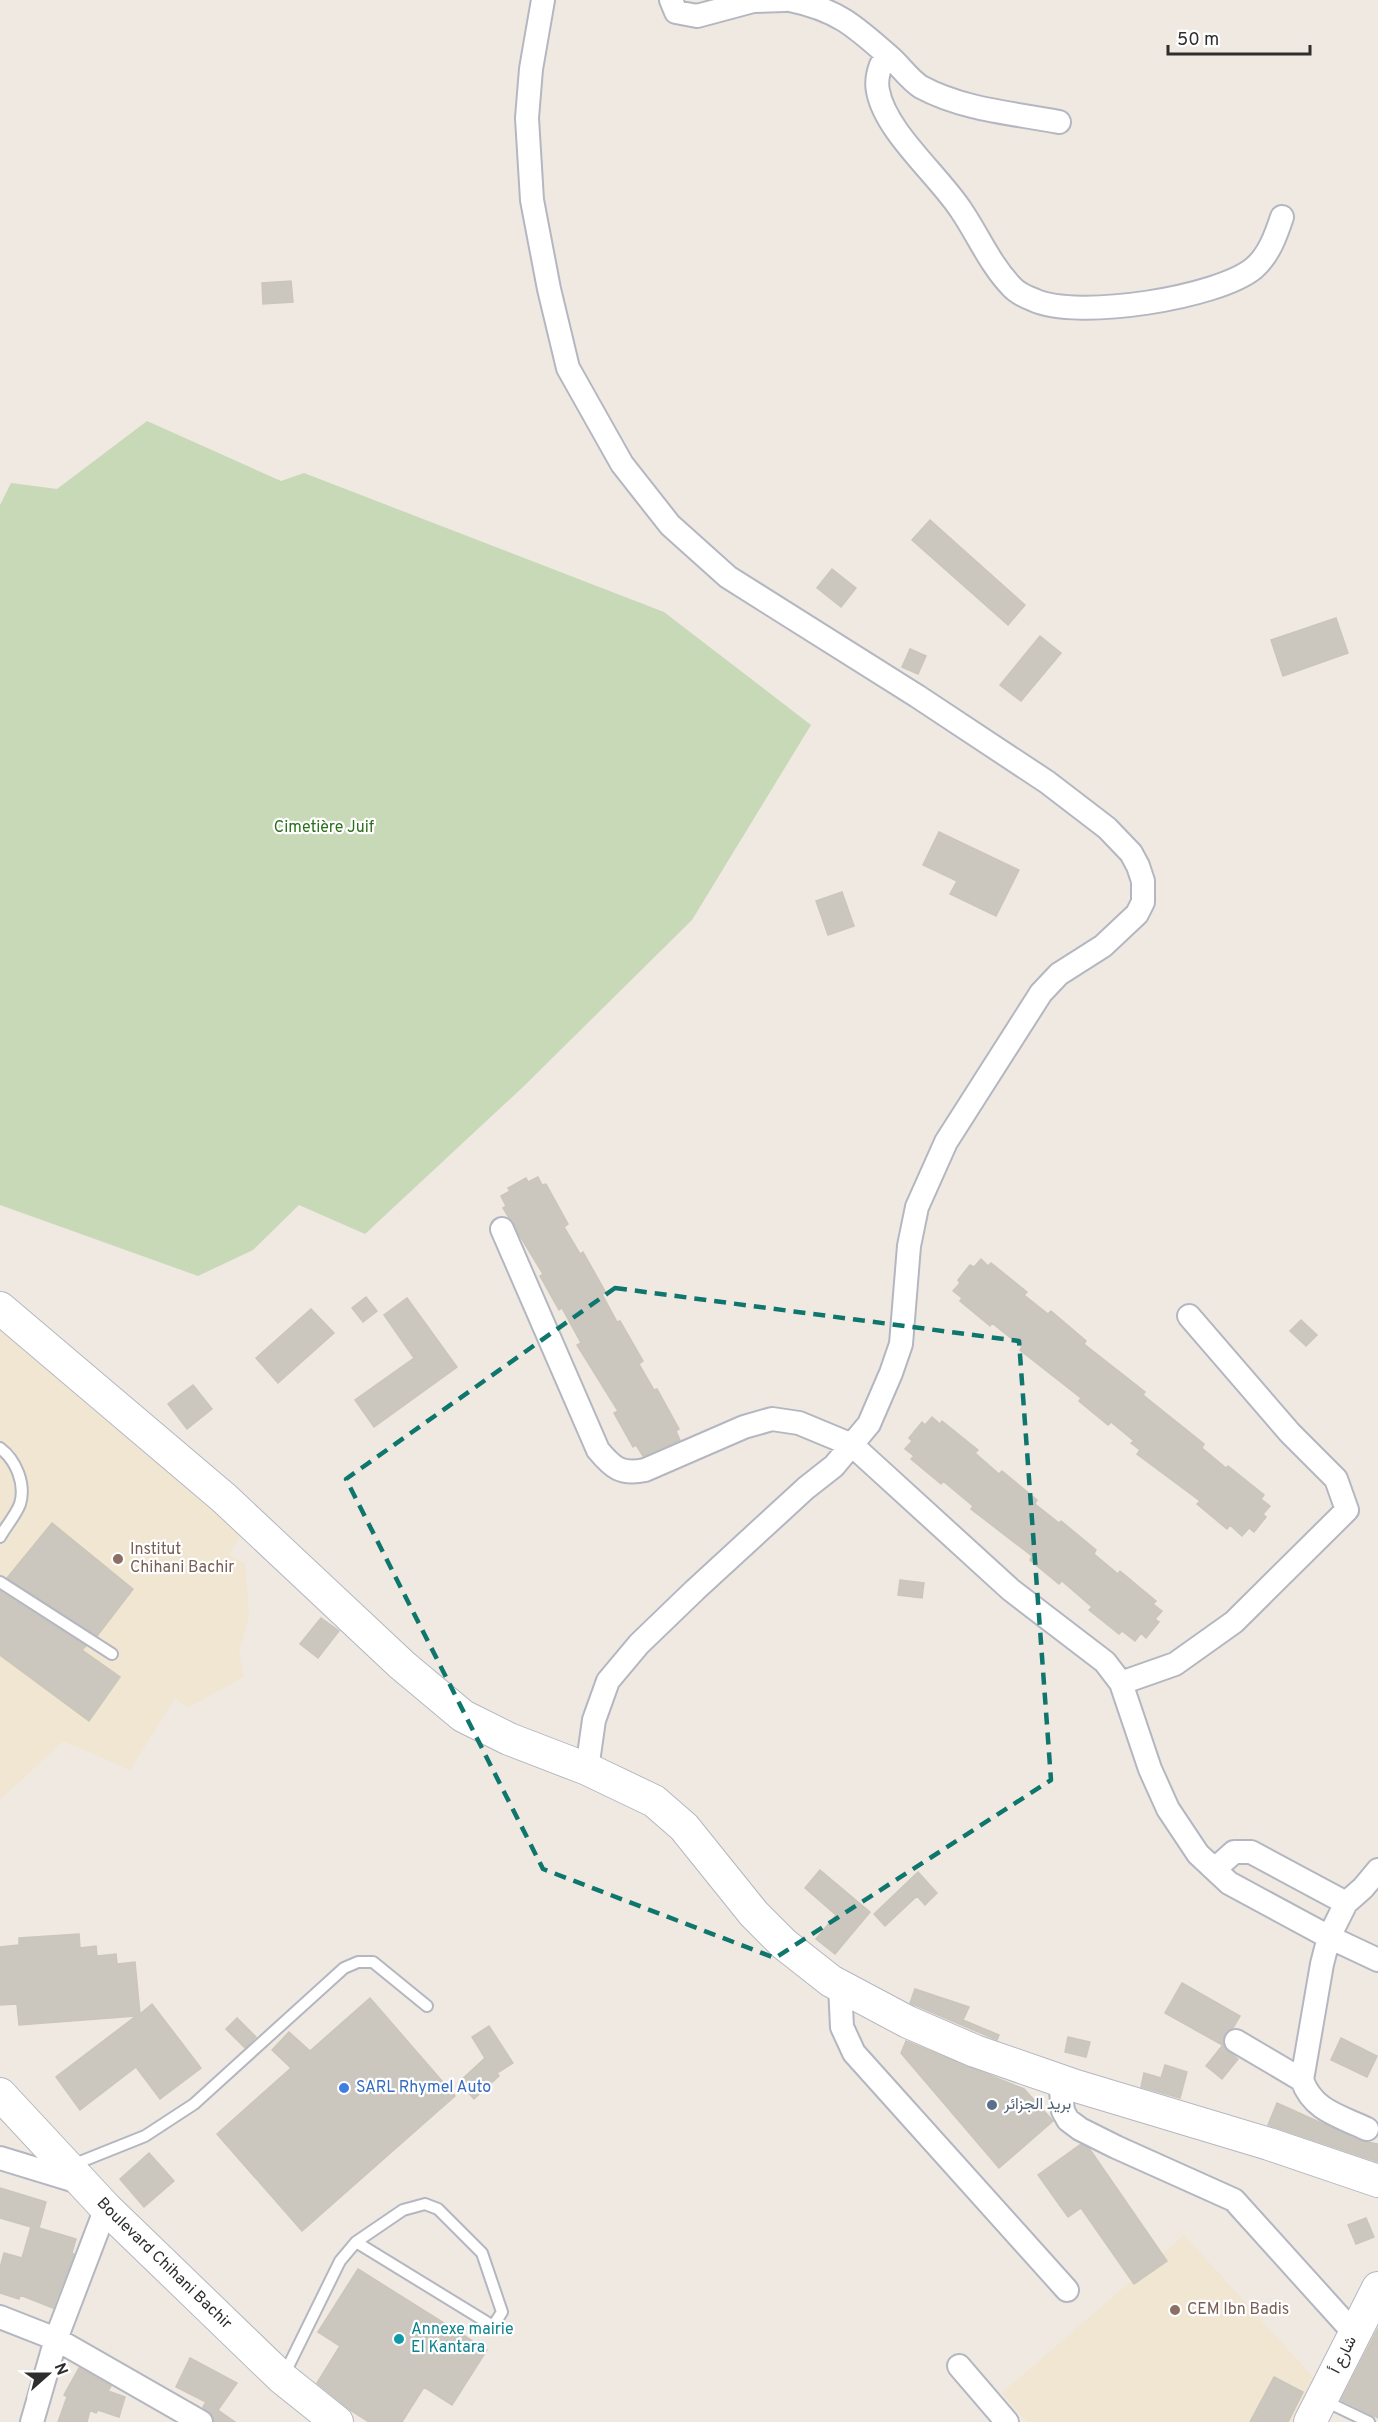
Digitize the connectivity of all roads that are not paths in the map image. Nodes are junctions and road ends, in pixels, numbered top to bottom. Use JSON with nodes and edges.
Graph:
{"nodes":[{"id":1,"x":543,"y":0,"type":"edge"},
{"id":2,"x":671,"y":0,"type":"edge"},
{"id":3,"x":785,"y":0,"type":"edge"},
{"id":4,"x":790,"y":0,"type":"edge"},
{"id":5,"x":891,"y":59,"type":"junction"},
{"id":6,"x":1059,"y":122,"type":"dead end"},
{"id":7,"x":1282,"y":217,"type":"dead end"},
{"id":8,"x":502,"y":1229,"type":"dead end"},
{"id":9,"x":0,"y":1308,"type":"edge"},
{"id":10,"x":1189,"y":1316,"type":"dead end"},
{"id":11,"x":852,"y":1445,"type":"junction"},
{"id":12,"x":0,"y":1448,"type":"edge"},
{"id":13,"x":0,"y":1537,"type":"edge"},
{"id":14,"x":0,"y":1582,"type":"edge"},
{"id":15,"x":112,"y":1653,"type":"dead end"},
{"id":16,"x":1121,"y":1683,"type":"junction"},
{"id":17,"x":586,"y":1769,"type":"junction"},
{"id":18,"x":1215,"y":1869,"type":"junction"},
{"id":19,"x":1378,"y":1870,"type":"edge"},
{"id":20,"x":1346,"y":1903,"type":"junction"},
{"id":21,"x":1329,"y":1937,"type":"junction"},
{"id":22,"x":1378,"y":1960,"type":"edge"},
{"id":23,"x":840,"y":1986,"type":"junction"},
{"id":24,"x":428,"y":2006,"type":"dead end"},
{"id":25,"x":1236,"y":2041,"type":"dead end"},
{"id":26,"x":1302,"y":2080,"type":"junction"},
{"id":27,"x":1060,"y":2081,"type":"junction"},
{"id":28,"x":0,"y":2094,"type":"edge"},
{"id":29,"x":1367,"y":2129,"type":"dead end"},
{"id":30,"x":0,"y":2158,"type":"edge"},
{"id":31,"x":75,"y":2175,"type":"junction"},
{"id":32,"x":1378,"y":2181,"type":"edge"},
{"id":33,"x":106,"y":2208,"type":"junction"},
{"id":34,"x":356,"y":2242,"type":"junction"},
{"id":35,"x":1378,"y":2288,"type":"edge"},
{"id":36,"x":1067,"y":2290,"type":"dead end"},
{"id":37,"x":0,"y":2317,"type":"edge"},
{"id":38,"x":1354,"y":2334,"type":"junction"},
{"id":39,"x":56,"y":2339,"type":"junction"},
{"id":40,"x":958,"y":2366,"type":"dead end"},
{"id":41,"x":282,"y":2378,"type":"junction"},
{"id":42,"x":1316,"y":2410,"type":"edge"},
{"id":43,"x":32,"y":2422,"type":"edge"},
{"id":44,"x":201,"y":2422,"type":"edge"},
{"id":45,"x":337,"y":2422,"type":"edge"},
{"id":46,"x":1007,"y":2422,"type":"edge"},
{"id":47,"x":1368,"y":2422,"type":"edge"}],
"edges":[{"from":1,"to":11,"type":"street"},
{"from":2,"to":3,"type":"street"},
{"from":4,"to":5,"type":"street"},
{"from":5,"to":6,"type":"street"},
{"from":5,"to":7,"type":"street"},
{"from":8,"to":11,"type":"street"},
{"from":9,"to":17,"type":"main road"},
{"from":10,"to":16,"type":"street"},
{"from":11,"to":16,"type":"street"},
{"from":11,"to":17,"type":"street"},
{"from":12,"to":13,"type":"lane"},
{"from":14,"to":15,"type":"lane"},
{"from":16,"to":18,"type":"street"},
{"from":17,"to":23,"type":"main road"},
{"from":18,"to":20,"type":"street"},
{"from":18,"to":21,"type":"street"},
{"from":19,"to":20,"type":"street"},
{"from":20,"to":21,"type":"street"},
{"from":21,"to":22,"type":"street"},
{"from":21,"to":26,"type":"street"},
{"from":23,"to":27,"type":"main road"},
{"from":23,"to":36,"type":"street"},
{"from":24,"to":31,"type":"lane"},
{"from":25,"to":26,"type":"street"},
{"from":26,"to":29,"type":"street"},
{"from":27,"to":32,"type":"main road"},
{"from":27,"to":38,"type":"street"},
{"from":28,"to":31,"type":"main road","name":"Boulevard Chihani Bachir"},
{"from":30,"to":31,"type":"street"},
{"from":31,"to":33,"type":"main road","name":"Boulevard Chihani Bachir"},
{"from":33,"to":39,"type":"street"},
{"from":33,"to":41,"type":"main road","name":"Boulevard Chihani Bachir"},
{"from":34,"to":34,"type":"lane"},
{"from":34,"to":41,"type":"lane"},
{"from":35,"to":38,"type":"main road","name":"شارع أ"},
{"from":37,"to":39,"type":"street"},
{"from":38,"to":42,"type":"main road","name":"شارع أ"},
{"from":39,"to":43,"type":"street"},
{"from":39,"to":44,"type":"street"},
{"from":40,"to":46,"type":"street"},
{"from":41,"to":45,"type":"main road","name":"Boulevard Chihani Bachir"},
{"from":42,"to":47,"type":"lane"}]}
